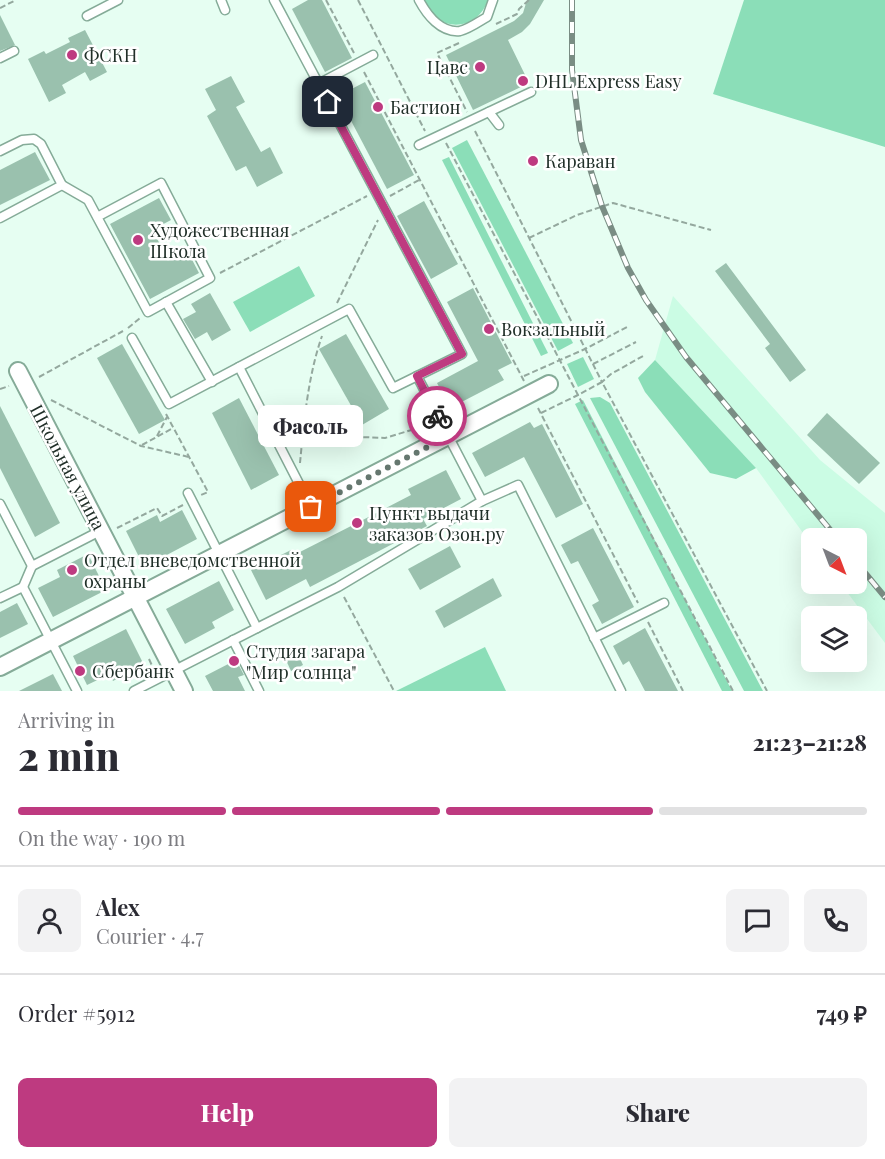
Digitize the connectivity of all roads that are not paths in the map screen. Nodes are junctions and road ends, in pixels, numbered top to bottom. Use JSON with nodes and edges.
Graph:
{"nodes":[{"id":1,"x":118,"y":0,"type":"edge"},
{"id":2,"x":221,"y":0,"type":"edge"},
{"id":3,"x":274,"y":0,"type":"edge"},
{"id":4,"x":419,"y":0,"type":"edge"},
{"id":5,"x":493,"y":0,"type":"edge"},
{"id":6,"x":225,"y":10,"type":"dead end"},
{"id":7,"x":87,"y":16,"type":"dead end"},
{"id":8,"x":14,"y":51,"type":"dead end"},
{"id":9,"x":373,"y":55,"type":"dead end"},
{"id":10,"x":0,"y":58,"type":"edge"},
{"id":11,"x":318,"y":84,"type":"junction"},
{"id":12,"x":531,"y":92,"type":"dead end"},
{"id":13,"x":489,"y":112,"type":"junction"},
{"id":14,"x":498,"y":125,"type":"dead end"},
{"id":15,"x":420,"y":145,"type":"dead end"},
{"id":16,"x":0,"y":151,"type":"edge"},
{"id":17,"x":62,"y":185,"type":"junction"},
{"id":18,"x":97,"y":217,"type":"junction"},
{"id":19,"x":0,"y":218,"type":"edge"},
{"id":20,"x":166,"y":302,"type":"junction"},
{"id":21,"x":132,"y":338,"type":"dead end"},
{"id":22,"x":240,"y":367,"type":"junction"},
{"id":23,"x":18,"y":370,"type":"dead end"},
{"id":24,"x":417,"y":376,"type":"junction"},
{"id":25,"x":212,"y":382,"type":"junction"},
{"id":26,"x":549,"y":384,"type":"dead end"},
{"id":27,"x":447,"y":437,"type":"junction"},
{"id":28,"x":189,"y":497,"type":"road end"},
{"id":29,"x":483,"y":501,"type":"junction"},
{"id":30,"x":0,"y":504,"type":"edge"},
{"id":31,"x":311,"y":507,"type":"junction"},
{"id":32,"x":109,"y":529,"type":"junction"},
{"id":33,"x":219,"y":554,"type":"junction"},
{"id":34,"x":32,"y":566,"type":"junction"},
{"id":35,"x":23,"y":586,"type":"junction"},
{"id":36,"x":136,"y":597,"type":"junction"},
{"id":37,"x":0,"y":598,"type":"edge"},
{"id":38,"x":664,"y":603,"type":"dead end"},
{"id":39,"x":257,"y":628,"type":"junction"},
{"id":40,"x":594,"y":638,"type":"junction"},
{"id":41,"x":233,"y":640,"type":"junction"},
{"id":42,"x":51,"y":641,"type":"junction"},
{"id":43,"x":0,"y":667,"type":"edge"},
{"id":44,"x":174,"y":671,"type":"junction"},
{"id":45,"x":77,"y":691,"type":"edge"},
{"id":46,"x":134,"y":691,"type":"edge"},
{"id":47,"x":184,"y":691,"type":"edge"},
{"id":48,"x":259,"y":691,"type":"edge"},
{"id":49,"x":621,"y":691,"type":"edge"}],
"edges":[{"from":1,"to":7,"type":"lane"},
{"from":2,"to":6,"type":"lane"},
{"from":3,"to":11,"type":"lane"},
{"from":4,"to":5,"type":"lane"},
{"from":8,"to":10,"type":"lane"},
{"from":9,"to":11,"type":"lane"},
{"from":11,"to":24,"type":"lane"},
{"from":12,"to":13,"type":"lane"},
{"from":13,"to":14,"type":"lane"},
{"from":13,"to":15,"type":"lane"},
{"from":16,"to":17,"type":"lane"},
{"from":17,"to":18,"type":"lane"},
{"from":17,"to":19,"type":"lane"},
{"from":18,"to":20,"type":"lane"},
{"from":18,"to":20,"type":"lane"},
{"from":20,"to":25,"type":"lane"},
{"from":21,"to":25,"type":"lane"},
{"from":22,"to":24,"type":"lane"},
{"from":22,"to":25,"type":"lane"},
{"from":22,"to":31,"type":"lane"},
{"from":23,"to":32,"type":"street","name":"Школьная улица"},
{"from":24,"to":27,"type":"lane"},
{"from":26,"to":27,"type":"street"},
{"from":27,"to":29,"type":"lane"},
{"from":27,"to":31,"type":"street"},
{"from":28,"to":33,"type":"lane"},
{"from":29,"to":39,"type":"lane"},
{"from":29,"to":40,"type":"lane"},
{"from":30,"to":34,"type":"lane"},
{"from":31,"to":33,"type":"street"},
{"from":32,"to":34,"type":"lane"},
{"from":32,"to":36,"type":"street","name":"Школьная улица"},
{"from":33,"to":36,"type":"street"},
{"from":33,"to":39,"type":"lane"},
{"from":34,"to":35,"type":"lane"},
{"from":35,"to":37,"type":"lane"},
{"from":35,"to":42,"type":"lane"},
{"from":36,"to":42,"type":"street"},
{"from":36,"to":44,"type":"street","name":"Школьная улица"},
{"from":38,"to":40,"type":"lane"},
{"from":39,"to":41,"type":"lane"},
{"from":40,"to":49,"type":"lane"},
{"from":41,"to":44,"type":"lane"},
{"from":41,"to":48,"type":"lane"},
{"from":42,"to":43,"type":"street"},
{"from":42,"to":45,"type":"lane"},
{"from":44,"to":46,"type":"lane"},
{"from":44,"to":47,"type":"street","name":"Школьная улица"}]}
